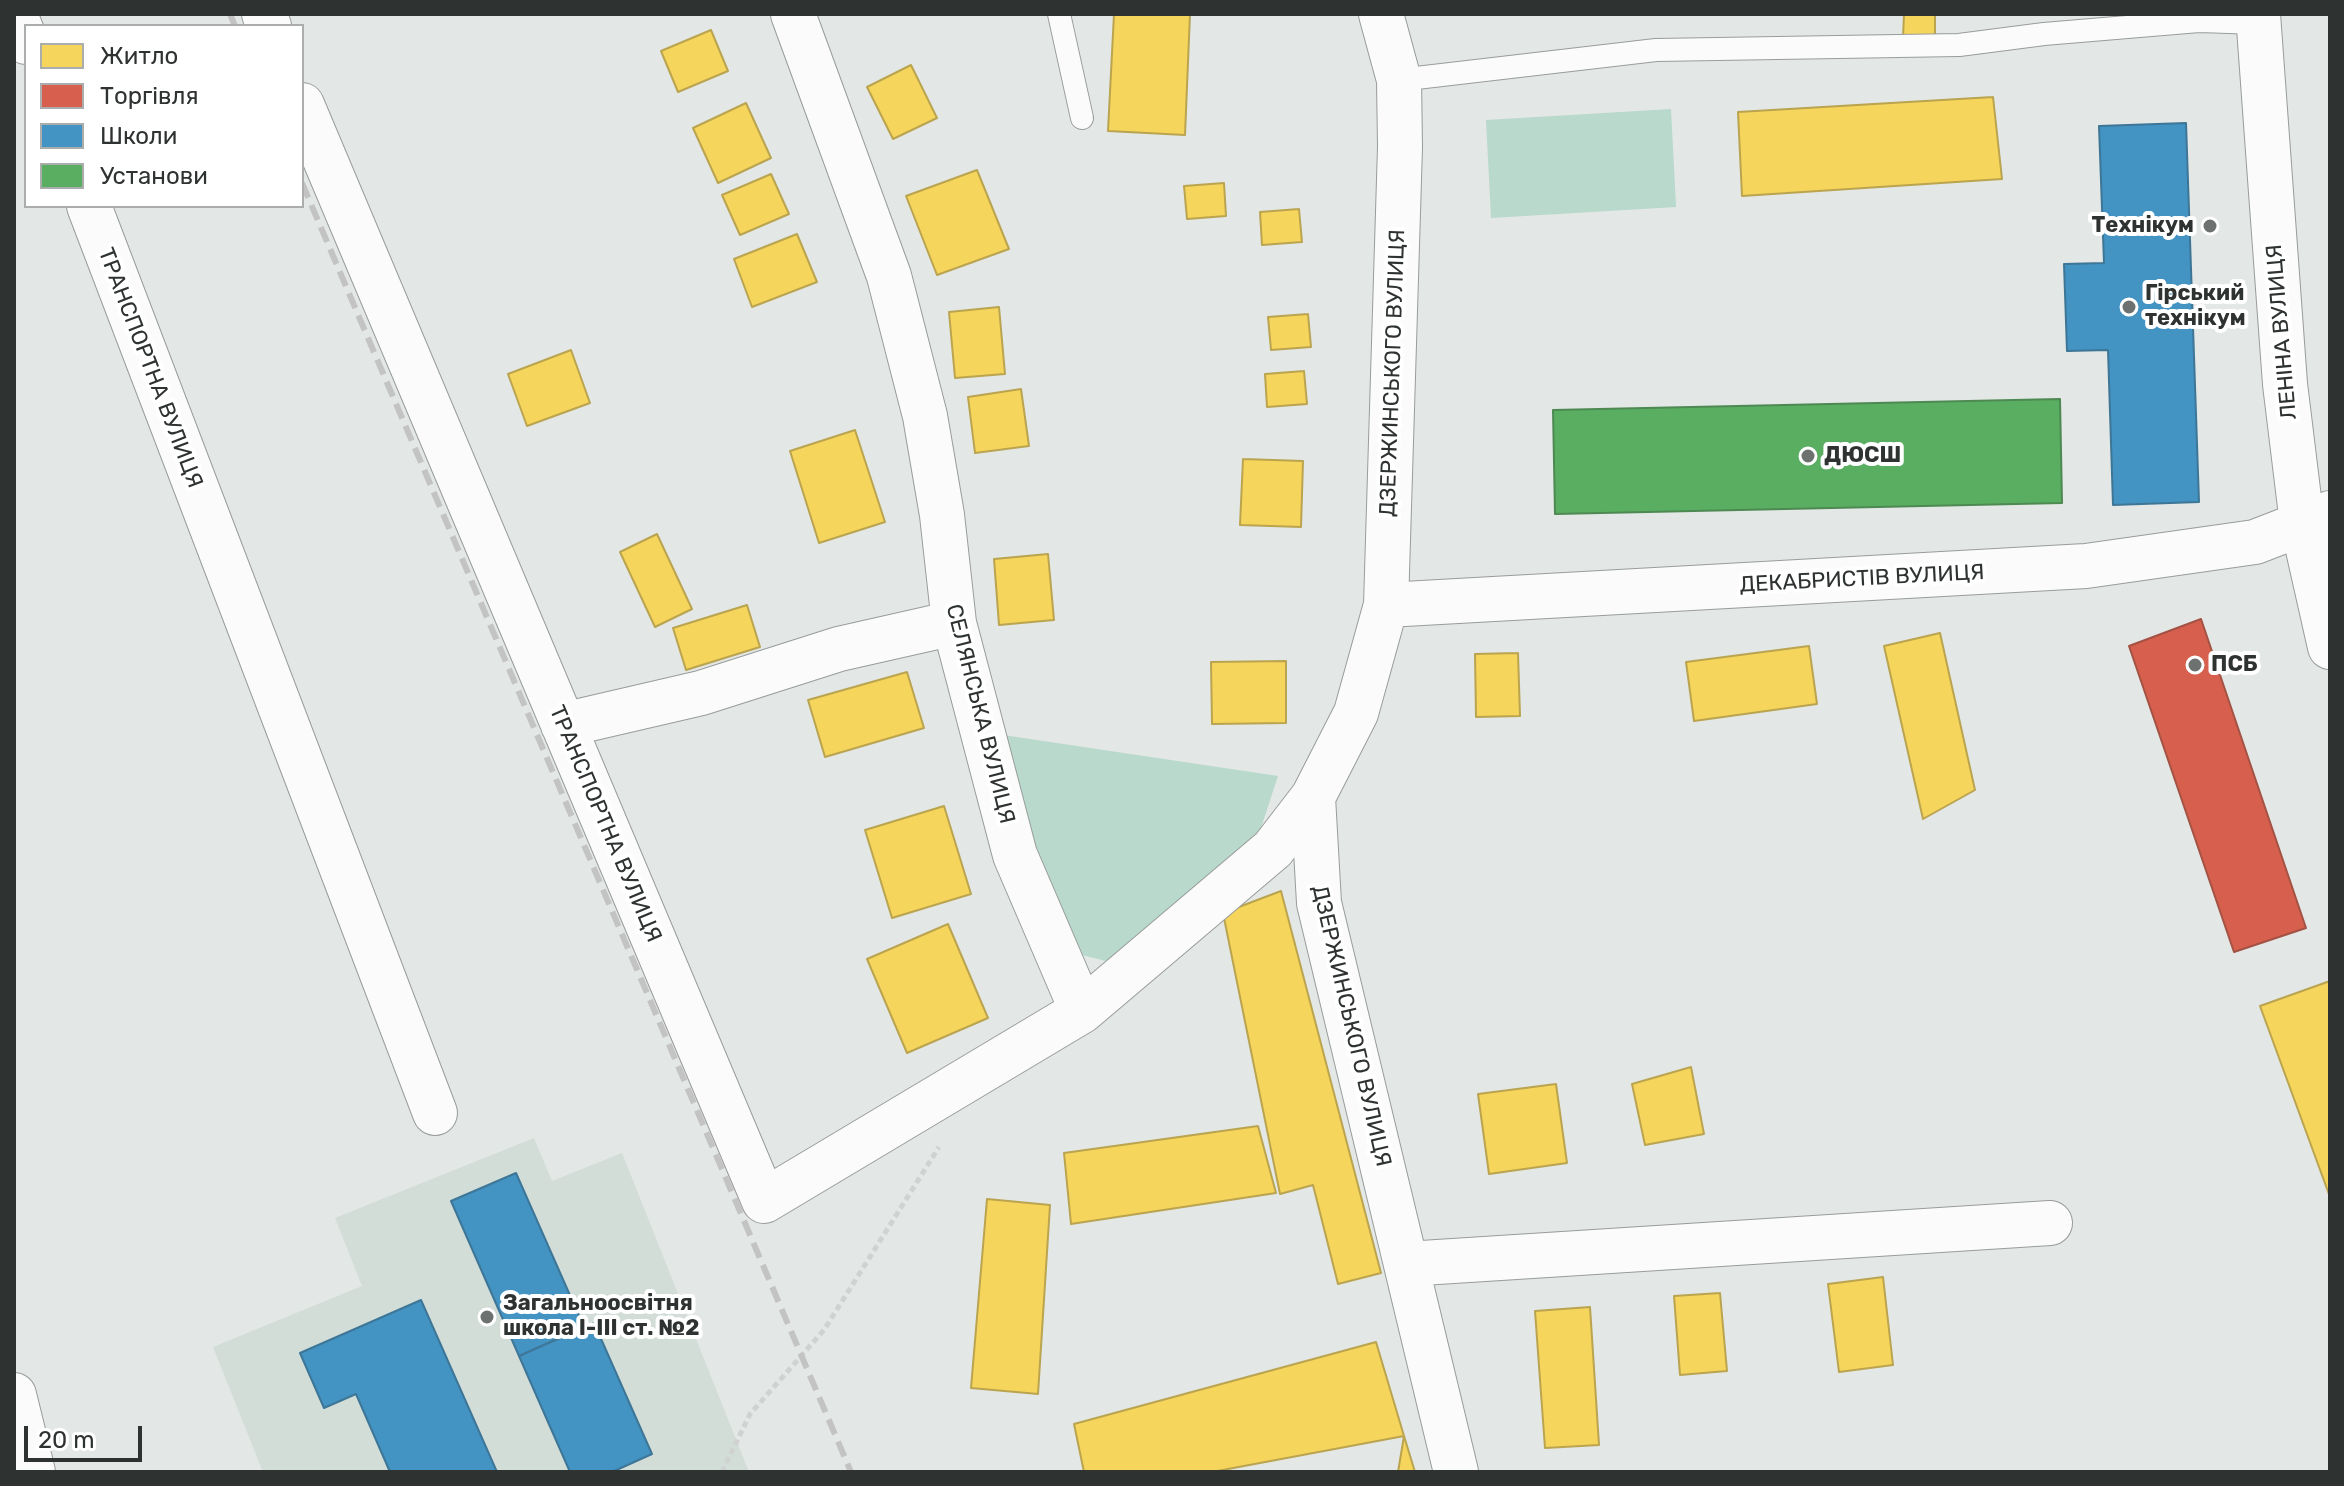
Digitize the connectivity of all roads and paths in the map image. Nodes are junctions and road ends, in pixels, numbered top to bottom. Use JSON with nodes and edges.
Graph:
{"nodes":[{"id":1,"x":15,"y":14,"type":"edge"},
{"id":2,"x":793,"y":14,"type":"edge"},
{"id":3,"x":1059,"y":14,"type":"edge"},
{"id":4,"x":1381,"y":14,"type":"edge"},
{"id":5,"x":2258,"y":18,"type":"edge"},
{"id":6,"x":24,"y":37,"type":"edge"},
{"id":7,"x":1399,"y":80,"type":"junction"},
{"id":8,"x":304,"y":110,"type":"edge"},
{"id":9,"x":1082,"y":118,"type":"dead end"},
{"id":10,"x":90,"y":208,"type":"edge"},
{"id":11,"x":2316,"y":518,"type":"edge"},
{"id":12,"x":1386,"y":605,"type":"junction"},
{"id":13,"x":954,"y":623,"type":"junction"},
{"id":14,"x":2330,"y":647,"type":"edge"},
{"id":15,"x":563,"y":725,"type":"junction"},
{"id":16,"x":1313,"y":797,"type":"junction"},
{"id":17,"x":1082,"y":1011,"type":"junction"},
{"id":18,"x":435,"y":1113,"type":"dead end"},
{"id":19,"x":947,"y":1133,"type":"dead end"},
{"id":20,"x":2050,"y":1223,"type":"dead end"},
{"id":21,"x":1406,"y":1264,"type":"junction"},
{"id":22,"x":14,"y":1395,"type":"edge"},
{"id":23,"x":33,"y":1472,"type":"edge"},
{"id":24,"x":722,"y":1472,"type":"edge"},
{"id":25,"x":1456,"y":1472,"type":"edge"}],
"edges":[{"from":1,"to":6,"type":"street"},
{"from":2,"to":13,"type":"street","name":"СЕЛЯНСЬКА ВУЛИЦЯ"},
{"from":3,"to":9,"type":"lane"},
{"from":4,"to":7,"type":"street","name":"ДЗЕРЖИНСЬКОГО ВУЛИЦЯ"},
{"from":5,"to":7,"type":"lane"},
{"from":5,"to":11,"type":"street","name":"ЛЕНІНА ВУЛИЦЯ"},
{"from":7,"to":12,"type":"street","name":"ДЗЕРЖИНСЬКОГО ВУЛИЦЯ"},
{"from":8,"to":15,"type":"street","name":"ТРАНСПОРТНА ВУЛИЦЯ"},
{"from":10,"to":18,"type":"street","name":"ТРАНСПОРТНА ВУЛИЦЯ"},
{"from":11,"to":12,"type":"street","name":"ДЕКАБРИСТІВ ВУЛИЦЯ"},
{"from":11,"to":14,"type":"street","name":"ЛЕНІНА ВУЛИЦЯ"},
{"from":12,"to":16,"type":"street","name":"ДЗЕРЖИНСЬКОГО ВУЛИЦЯ"},
{"from":13,"to":15,"type":"street"},
{"from":13,"to":17,"type":"street","name":"СЕЛЯНСЬКА ВУЛИЦЯ"},
{"from":15,"to":17,"type":"street","name":"ТРАНСПОРТНА ВУЛИЦЯ"},
{"from":16,"to":17,"type":"street"},
{"from":16,"to":21,"type":"street","name":"ДЗЕРЖИНСЬКОГО ВУЛИЦЯ"},
{"from":19,"to":24,"type":"path"},
{"from":20,"to":21,"type":"street"},
{"from":21,"to":25,"type":"street","name":"ДЗЕРЖИНСЬКОГО ВУЛИЦЯ"},
{"from":22,"to":23,"type":"street"}]}
